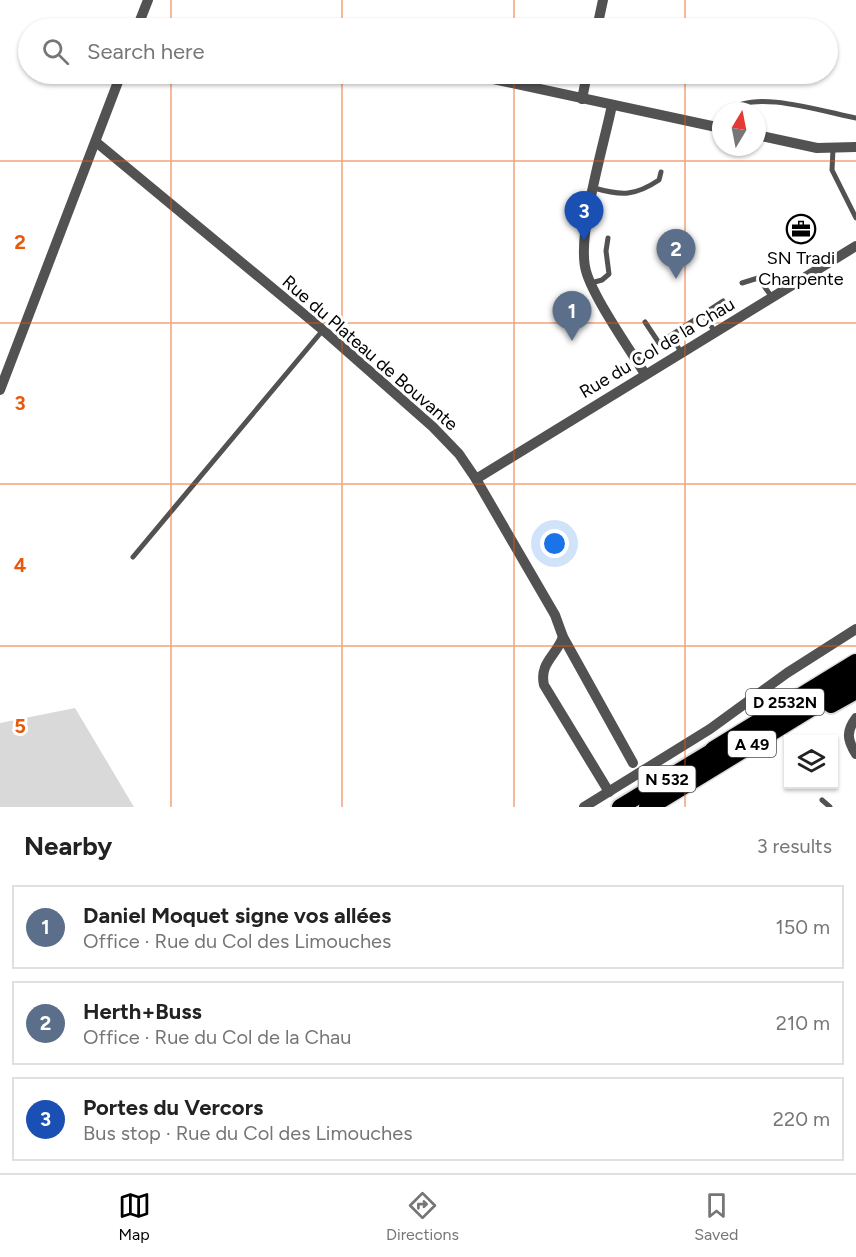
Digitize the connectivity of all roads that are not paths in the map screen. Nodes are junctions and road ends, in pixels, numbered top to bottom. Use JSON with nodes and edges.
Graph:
{"nodes":[{"id":1,"x":148,"y":0,"type":"edge"},
{"id":2,"x":603,"y":0,"type":"edge"},
{"id":3,"x":142,"y":18,"type":"edge"},
{"id":4,"x":599,"y":18,"type":"edge"},
{"id":5,"x":117,"y":84,"type":"edge"},
{"id":6,"x":515,"y":84,"type":"edge"},
{"id":7,"x":585,"y":84,"type":"edge"},
{"id":8,"x":582,"y":99,"type":"junction"},
{"id":9,"x":746,"y":102,"type":"edge"},
{"id":10,"x":612,"y":105,"type":"junction"},
{"id":11,"x":856,"y":118,"type":"edge"},
{"id":12,"x":712,"y":126,"type":"edge"},
{"id":13,"x":766,"y":137,"type":"edge"},
{"id":14,"x":96,"y":142,"type":"junction"},
{"id":15,"x":856,"y":147,"type":"edge"},
{"id":16,"x":833,"y":149,"type":"junction"},
{"id":17,"x":661,"y":172,"type":"dead end"},
{"id":18,"x":594,"y":188,"type":"junction"},
{"id":19,"x":856,"y":218,"type":"edge"},
{"id":20,"x":608,"y":238,"type":"dead end"},
{"id":21,"x":856,"y":246,"type":"edge"},
{"id":22,"x":591,"y":283,"type":"junction"},
{"id":23,"x":742,"y":283,"type":"dead end"},
{"id":24,"x":772,"y":297,"type":"junction"},
{"id":25,"x":723,"y":301,"type":"dead end"},
{"id":26,"x":703,"y":314,"type":"junction"},
{"id":27,"x":645,"y":322,"type":"dead end"},
{"id":28,"x":323,"y":330,"type":"junction"},
{"id":29,"x":715,"y":332,"type":"junction"},
{"id":30,"x":672,"y":335,"type":"junction"},
{"id":31,"x":681,"y":353,"type":"junction"},
{"id":32,"x":645,"y":374,"type":"junction"},
{"id":33,"x":0,"y":390,"type":"edge"},
{"id":34,"x":476,"y":479,"type":"junction"},
{"id":35,"x":133,"y":557,"type":"dead end"},
{"id":36,"x":856,"y":629,"type":"edge"},
{"id":37,"x":563,"y":637,"type":"junction"},
{"id":38,"x":856,"y":654,"type":"edge"},
{"id":39,"x":856,"y":663,"type":"edge"},
{"id":40,"x":856,"y":680,"type":"edge"},
{"id":41,"x":856,"y":691,"type":"edge"},
{"id":42,"x":856,"y":718,"type":"edge"},
{"id":43,"x":714,"y":750,"type":"junction"},
{"id":44,"x":856,"y":754,"type":"edge"},
{"id":45,"x":633,"y":764,"type":"dead end"},
{"id":46,"x":609,"y":792,"type":"junction"},
{"id":47,"x":822,"y":800,"type":"dead end"},
{"id":48,"x":584,"y":807,"type":"edge"},
{"id":49,"x":621,"y":807,"type":"edge"},
{"id":50,"x":649,"y":807,"type":"edge"},
{"id":51,"x":830,"y":807,"type":"edge"}],
"edges":[{"from":1,"to":3,"type":"street"},
{"from":2,"to":4,"type":"street"},
{"from":5,"to":14,"type":"street"},
{"from":6,"to":8,"type":"street"},
{"from":7,"to":8,"type":"street"},
{"from":8,"to":10,"type":"street"},
{"from":9,"to":11,"type":"lane"},
{"from":10,"to":12,"type":"street"},
{"from":10,"to":18,"type":"street"},
{"from":13,"to":16,"type":"street"},
{"from":14,"to":28,"type":"street","name":"Rue du Plateau de Bouvante"},
{"from":14,"to":33,"type":"street"},
{"from":15,"to":16,"type":"street"},
{"from":16,"to":19,"type":"lane"},
{"from":17,"to":18,"type":"lane"},
{"from":18,"to":22,"type":"street"},
{"from":20,"to":22,"type":"lane"},
{"from":21,"to":24,"type":"street","name":"Rue du Col de la Chau"},
{"from":22,"to":32,"type":"street"},
{"from":23,"to":24,"type":"lane"},
{"from":24,"to":29,"type":"street","name":"Rue du Col de la Chau"},
{"from":25,"to":26,"type":"lane"},
{"from":26,"to":29,"type":"lane"},
{"from":26,"to":30,"type":"lane"},
{"from":27,"to":30,"type":"lane"},
{"from":28,"to":34,"type":"street","name":"Rue du Plateau de Bouvante"},
{"from":28,"to":35,"type":"lane"},
{"from":29,"to":31,"type":"street","name":"Rue du Col de la Chau"},
{"from":30,"to":31,"type":"lane"},
{"from":31,"to":32,"type":"street","name":"Rue du Col de la Chau"},
{"from":32,"to":34,"type":"street","name":"Rue du Col de la Chau"},
{"from":34,"to":37,"type":"street","name":"Rue du Plateau de Bouvante"},
{"from":36,"to":46,"type":"street"},
{"from":37,"to":45,"type":"street","name":"Rue du Plateau de Bouvante"},
{"from":37,"to":46,"type":"street"},
{"from":38,"to":43,"type":"highway","number":"D 2532N"},
{"from":39,"to":43,"type":"highway","number":"A 49"},
{"from":40,"to":50,"type":"highway","number":"A 49"},
{"from":41,"to":50,"type":"highway","number":"D 2532N"},
{"from":42,"to":44,"type":"street"},
{"from":43,"to":49,"type":"highway","number":"N 532"},
{"from":46,"to":48,"type":"street"},
{"from":47,"to":51,"type":"lane"}]}
